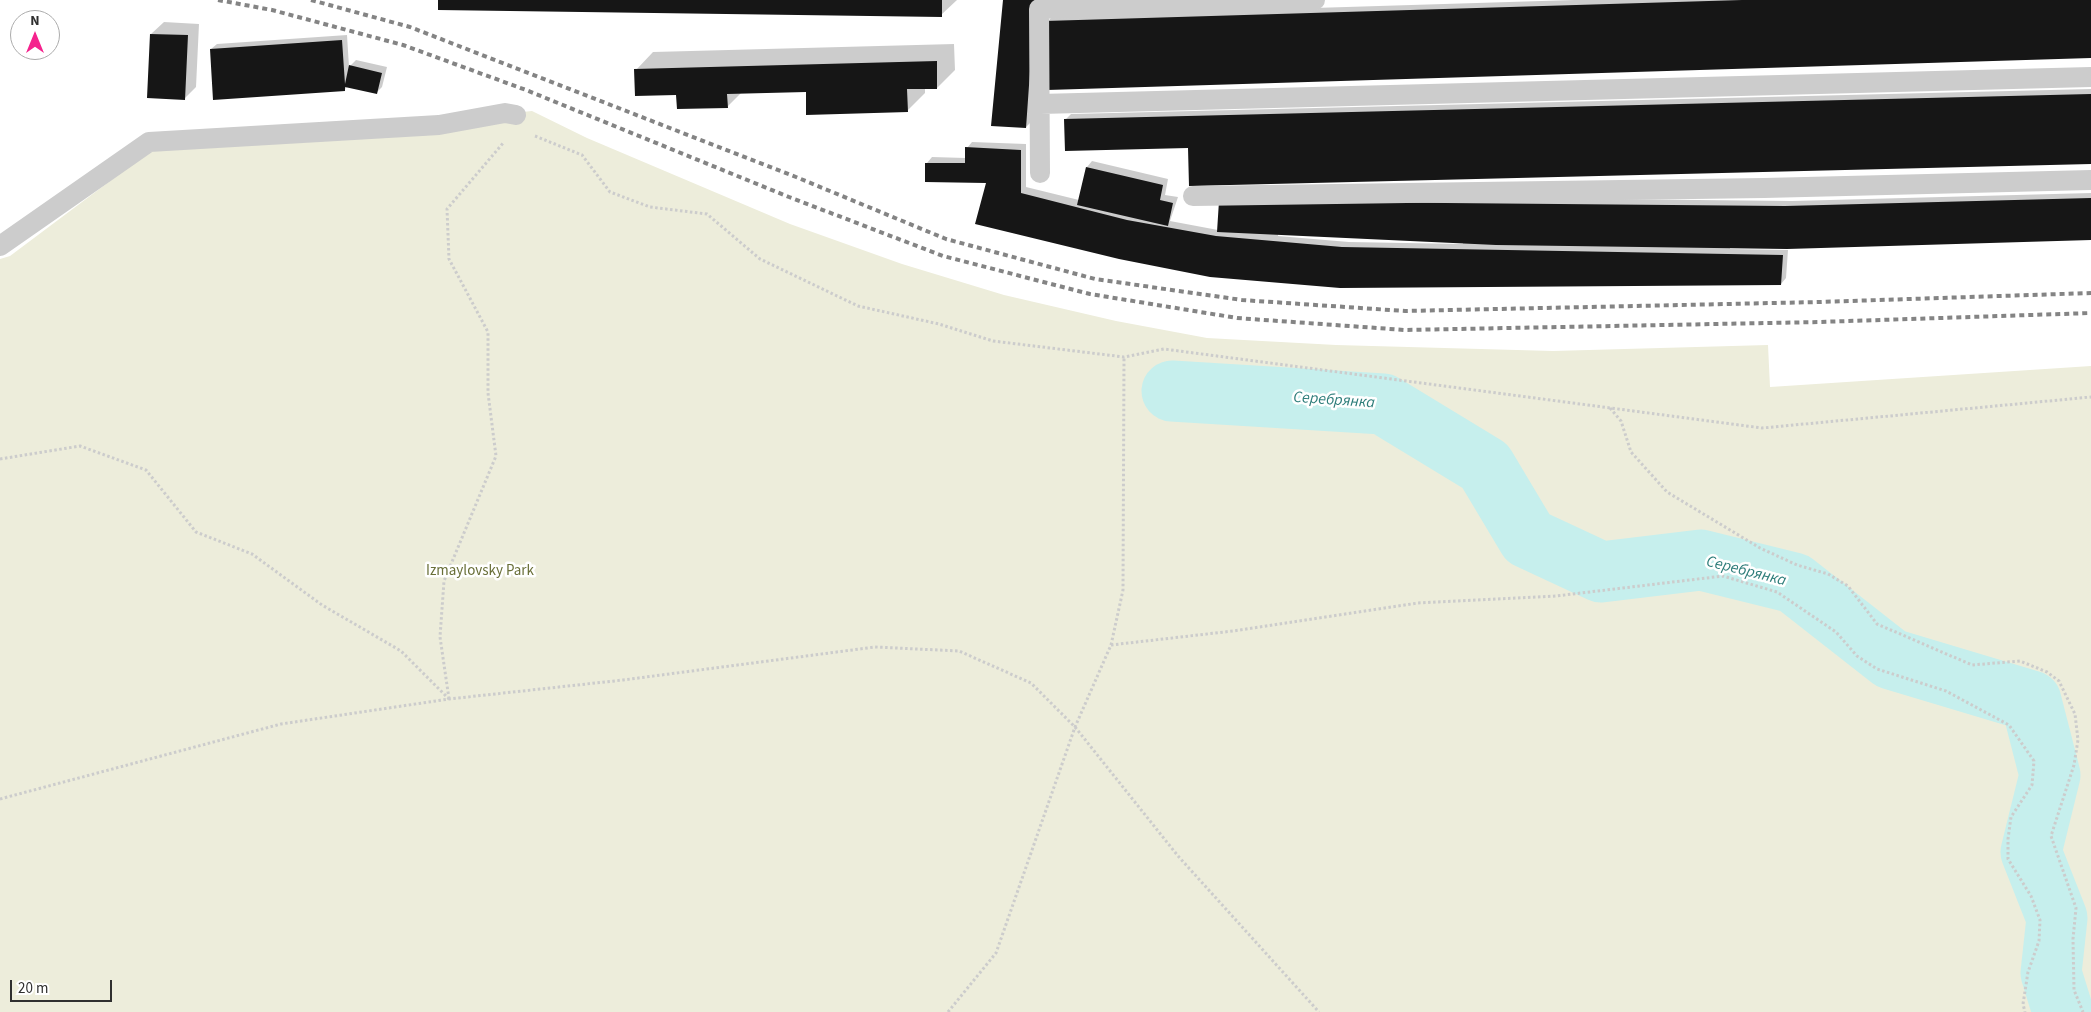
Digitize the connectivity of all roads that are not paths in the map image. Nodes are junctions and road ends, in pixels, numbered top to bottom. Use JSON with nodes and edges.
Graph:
{"nodes":[{"id":1,"x":1315,"y":0,"type":"edge"},
{"id":2,"x":2091,"y":77,"type":"edge"},
{"id":3,"x":1040,"y":104,"type":"junction"},
{"id":4,"x":516,"y":116,"type":"dead end"},
{"id":5,"x":1040,"y":173,"type":"dead end"},
{"id":6,"x":2091,"y":180,"type":"edge"},
{"id":7,"x":1193,"y":196,"type":"dead end"},
{"id":8,"x":0,"y":246,"type":"edge"}],
"edges":[{"from":1,"to":3,"type":"lane"},
{"from":2,"to":3,"type":"lane"},
{"from":3,"to":5,"type":"lane"},
{"from":4,"to":8,"type":"lane"},
{"from":6,"to":7,"type":"lane"}]}
